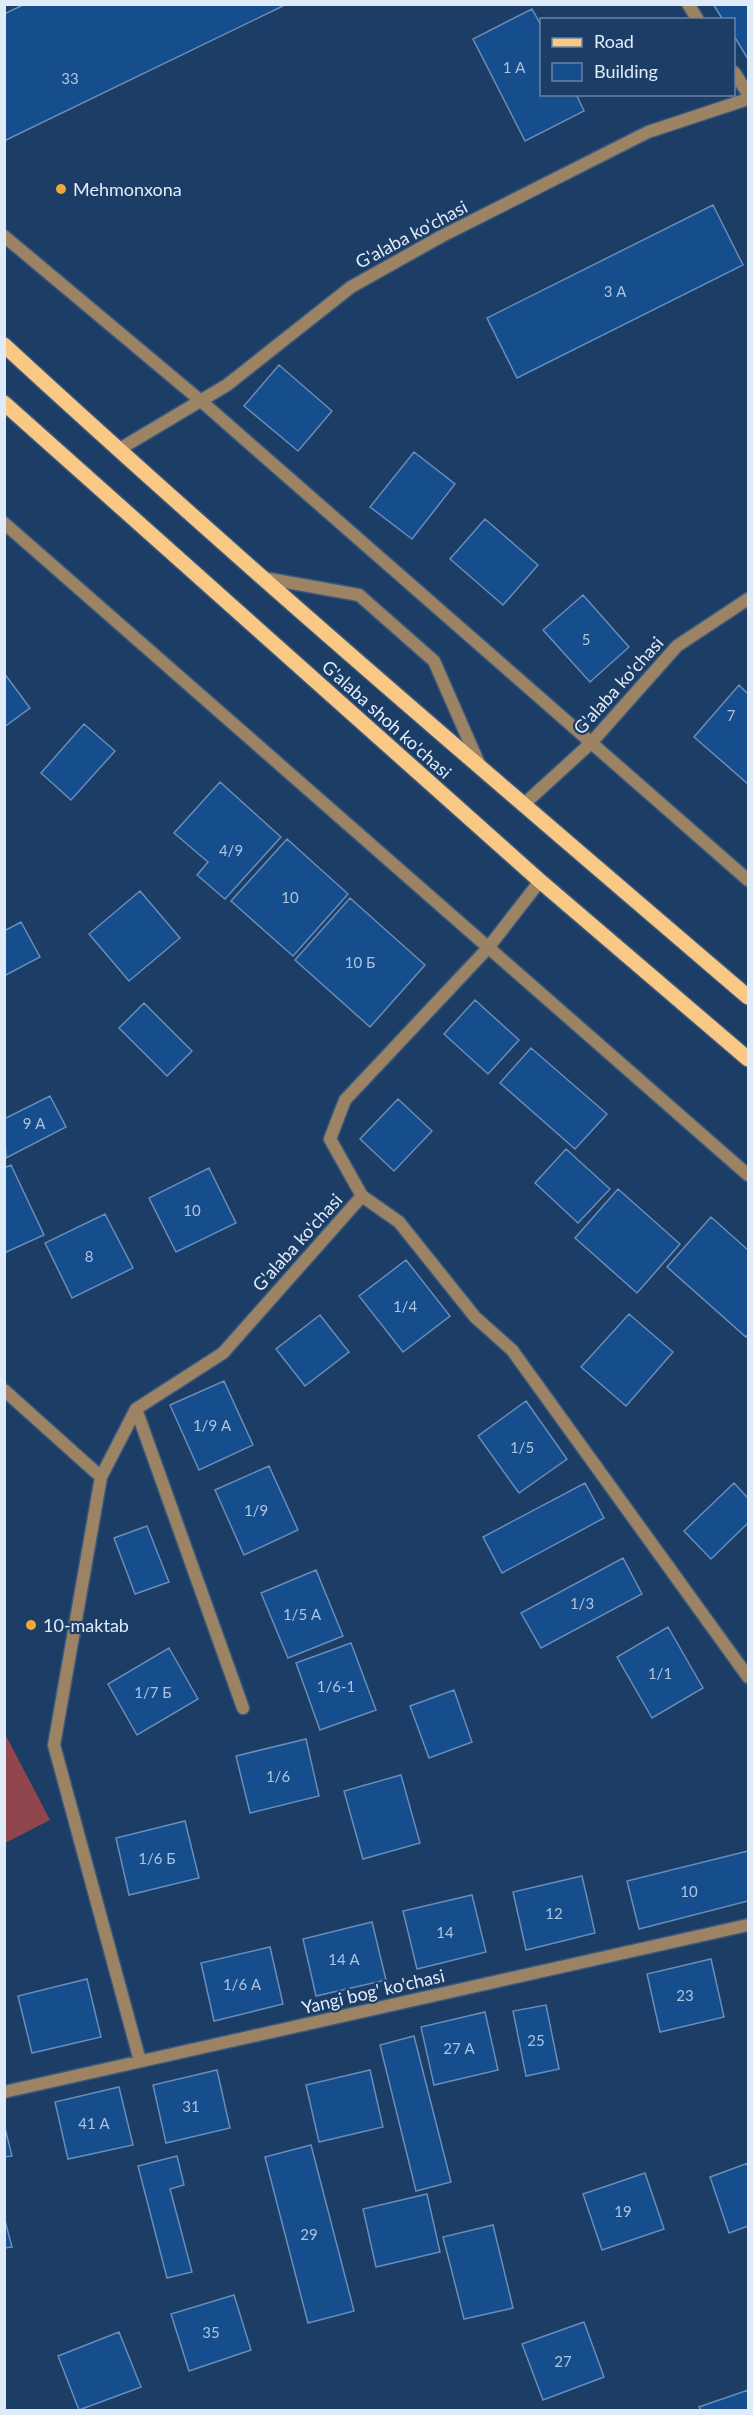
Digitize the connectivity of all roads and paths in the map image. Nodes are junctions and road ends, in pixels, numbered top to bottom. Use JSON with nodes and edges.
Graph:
{"nodes":[{"id":1,"x":688,"y":4,"type":"edge"},
{"id":2,"x":697,"y":18,"type":"edge"},
{"id":3,"x":735,"y":74,"type":"edge"},
{"id":4,"x":748,"y":97,"type":"edge"},
{"id":5,"x":4,"y":236,"type":"edge"},
{"id":6,"x":4,"y":345,"type":"edge"},
{"id":7,"x":201,"y":401,"type":"junction"},
{"id":8,"x":4,"y":404,"type":"edge"},
{"id":9,"x":118,"y":450,"type":"junction"},
{"id":10,"x":4,"y":523,"type":"edge"},
{"id":11,"x":264,"y":578,"type":"junction"},
{"id":12,"x":748,"y":599,"type":"edge"},
{"id":13,"x":591,"y":743,"type":"junction"},
{"id":14,"x":480,"y":768,"type":"junction"},
{"id":15,"x":523,"y":805,"type":"junction"},
{"id":16,"x":540,"y":880,"type":"junction"},
{"id":17,"x":748,"y":880,"type":"edge"},
{"id":18,"x":488,"y":948,"type":"junction"},
{"id":19,"x":748,"y":997,"type":"edge"},
{"id":20,"x":748,"y":1059,"type":"edge"},
{"id":21,"x":748,"y":1175,"type":"edge"},
{"id":22,"x":362,"y":1196,"type":"junction"},
{"id":23,"x":4,"y":1390,"type":"edge"},
{"id":24,"x":136,"y":1409,"type":"junction"},
{"id":25,"x":101,"y":1477,"type":"junction"},
{"id":26,"x":748,"y":1677,"type":"edge"},
{"id":27,"x":243,"y":1708,"type":"dead end"},
{"id":28,"x":748,"y":1925,"type":"edge"},
{"id":29,"x":140,"y":2061,"type":"junction"},
{"id":30,"x":4,"y":2092,"type":"edge"}],
"edges":[{"from":1,"to":2,"type":"street"},
{"from":3,"to":4,"type":"street"},
{"from":4,"to":7,"type":"street","name":"G'alaba ko'chasi"},
{"from":5,"to":7,"type":"street"},
{"from":6,"to":9,"type":"main road","name":"G'alaba shoh ko'chasi"},
{"from":7,"to":9,"type":"street","name":"G'alaba ko'chasi"},
{"from":7,"to":13,"type":"street"},
{"from":8,"to":16,"type":"main road","name":"G'alaba shoh ko'chasi"},
{"from":9,"to":11,"type":"main road","name":"G'alaba shoh ko'chasi"},
{"from":10,"to":18,"type":"street"},
{"from":11,"to":14,"type":"main road","name":"G'alaba shoh ko'chasi"},
{"from":11,"to":14,"type":"street"},
{"from":12,"to":13,"type":"street","name":"G'alaba ko'chasi"},
{"from":13,"to":15,"type":"street","name":"G'alaba ko'chasi"},
{"from":13,"to":17,"type":"street"},
{"from":14,"to":15,"type":"main road","name":"G'alaba shoh ko'chasi"},
{"from":15,"to":19,"type":"main road","name":"G'alaba shoh ko'chasi"},
{"from":16,"to":18,"type":"street","name":"G'alaba ko'chasi"},
{"from":16,"to":20,"type":"main road","name":"G'alaba shoh ko'chasi"},
{"from":18,"to":21,"type":"street"},
{"from":18,"to":22,"type":"street","name":"G'alaba ko'chasi"},
{"from":22,"to":24,"type":"street","name":"G'alaba ko'chasi"},
{"from":22,"to":26,"type":"street"},
{"from":23,"to":25,"type":"street"},
{"from":24,"to":25,"type":"street","name":"G'alaba ko'chasi"},
{"from":24,"to":27,"type":"street"},
{"from":25,"to":29,"type":"street","name":"G'alaba ko'chasi"},
{"from":28,"to":29,"type":"street","name":"Yangi bog' ko'chasi"},
{"from":29,"to":30,"type":"street","name":"Yangi bog' ko'chasi"}]}
